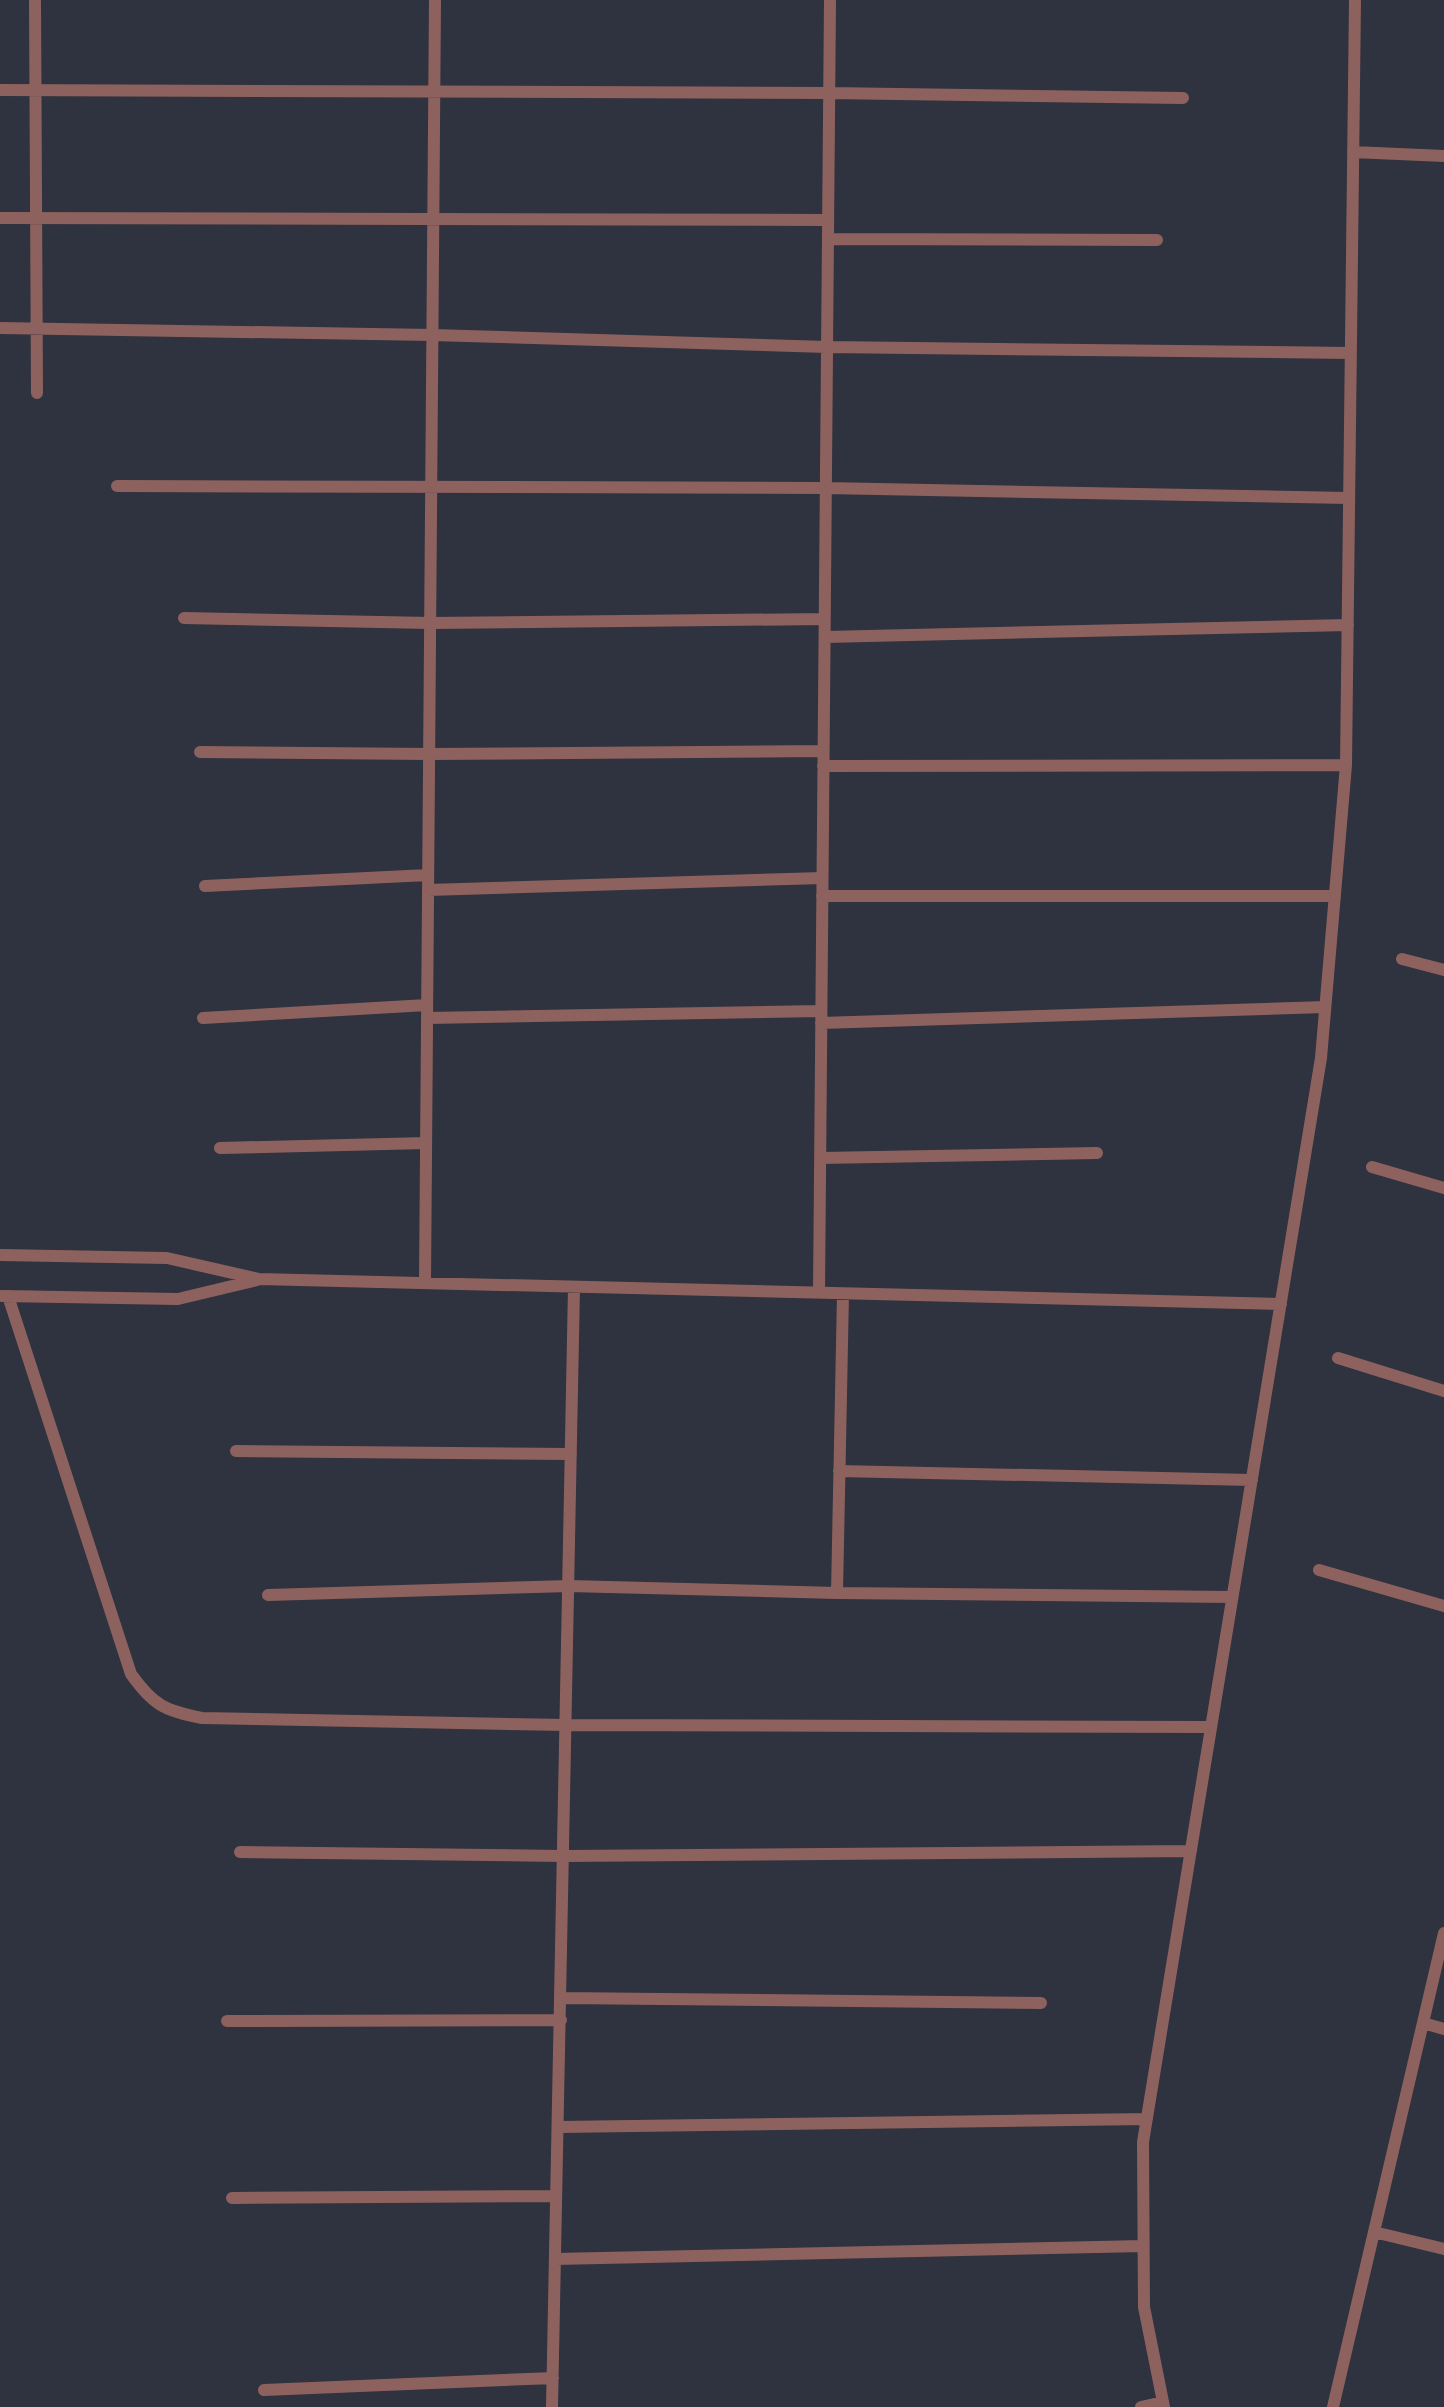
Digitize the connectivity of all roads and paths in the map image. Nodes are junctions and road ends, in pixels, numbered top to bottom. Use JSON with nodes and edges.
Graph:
{"nodes":[{"id":1,"x":36,"y":0,"type":"edge"},
{"id":2,"x":435,"y":0,"type":"edge"},
{"id":3,"x":830,"y":0,"type":"edge"},
{"id":4,"x":1355,"y":0,"type":"edge"},
{"id":5,"x":0,"y":90,"type":"edge"},
{"id":6,"x":36,"y":91,"type":"junction"},
{"id":7,"x":434,"y":92,"type":"junction"},
{"id":8,"x":829,"y":93,"type":"junction"},
{"id":9,"x":1183,"y":98,"type":"dead end"},
{"id":10,"x":1353,"y":152,"type":"junction"},
{"id":11,"x":1444,"y":156,"type":"edge"},
{"id":12,"x":0,"y":218,"type":"edge"},
{"id":13,"x":36,"y":218,"type":"junction"},
{"id":14,"x":433,"y":218,"type":"junction"},
{"id":15,"x":828,"y":220,"type":"junction"},
{"id":16,"x":828,"y":239,"type":"junction"},
{"id":17,"x":1157,"y":240,"type":"dead end"},
{"id":18,"x":0,"y":328,"type":"edge"},
{"id":19,"x":36,"y":328,"type":"junction"},
{"id":20,"x":432,"y":335,"type":"junction"},
{"id":21,"x":827,"y":347,"type":"junction"},
{"id":22,"x":1350,"y":353,"type":"junction"},
{"id":23,"x":37,"y":393,"type":"dead end"},
{"id":24,"x":117,"y":486,"type":"dead end"},
{"id":25,"x":432,"y":488,"type":"junction"},
{"id":26,"x":826,"y":488,"type":"junction"},
{"id":27,"x":1349,"y":498,"type":"junction"},
{"id":28,"x":184,"y":618,"type":"dead end"},
{"id":29,"x":824,"y":619,"type":"junction"},
{"id":30,"x":430,"y":623,"type":"junction"},
{"id":31,"x":1348,"y":626,"type":"junction"},
{"id":32,"x":824,"y":637,"type":"junction"},
{"id":33,"x":824,"y":751,"type":"junction"},
{"id":34,"x":200,"y":752,"type":"dead end"},
{"id":35,"x":429,"y":754,"type":"junction"},
{"id":36,"x":1346,"y":764,"type":"junction"},
{"id":37,"x":823,"y":766,"type":"junction"},
{"id":38,"x":428,"y":875,"type":"junction"},
{"id":39,"x":822,"y":878,"type":"junction"},
{"id":40,"x":205,"y":886,"type":"dead end"},
{"id":41,"x":428,"y":890,"type":"junction"},
{"id":42,"x":822,"y":896,"type":"junction"},
{"id":43,"x":1335,"y":896,"type":"junction"},
{"id":44,"x":1402,"y":959,"type":"dead end"},
{"id":45,"x":1444,"y":970,"type":"edge"},
{"id":46,"x":1325,"y":1007,"type":"junction"},
{"id":47,"x":427,"y":1012,"type":"junction"},
{"id":48,"x":821,"y":1017,"type":"junction"},
{"id":49,"x":203,"y":1018,"type":"dead end"},
{"id":50,"x":426,"y":1143,"type":"junction"},
{"id":51,"x":220,"y":1148,"type":"dead end"},
{"id":52,"x":1097,"y":1153,"type":"dead end"},
{"id":53,"x":820,"y":1158,"type":"junction"},
{"id":54,"x":1372,"y":1167,"type":"dead end"},
{"id":55,"x":1444,"y":1188,"type":"edge"},
{"id":56,"x":0,"y":1255,"type":"edge"},
{"id":57,"x":260,"y":1279,"type":"junction"},
{"id":58,"x":425,"y":1283,"type":"junction"},
{"id":59,"x":574,"y":1287,"type":"junction"},
{"id":60,"x":819,"y":1293,"type":"junction"},
{"id":61,"x":843,"y":1294,"type":"junction"},
{"id":62,"x":4,"y":1296,"type":"edge"},
{"id":63,"x":1281,"y":1304,"type":"junction"},
{"id":64,"x":1338,"y":1358,"type":"dead end"},
{"id":65,"x":1444,"y":1391,"type":"edge"},
{"id":66,"x":236,"y":1451,"type":"dead end"},
{"id":67,"x":571,"y":1454,"type":"junction"},
{"id":68,"x":839,"y":1471,"type":"junction"},
{"id":69,"x":1252,"y":1480,"type":"junction"},
{"id":70,"x":1319,"y":1570,"type":"dead end"},
{"id":71,"x":570,"y":1586,"type":"junction"},
{"id":72,"x":837,"y":1593,"type":"junction"},
{"id":73,"x":268,"y":1595,"type":"dead end"},
{"id":74,"x":1232,"y":1598,"type":"junction"},
{"id":75,"x":1444,"y":1606,"type":"edge"},
{"id":76,"x":566,"y":1725,"type":"junction"},
{"id":77,"x":1212,"y":1727,"type":"junction"},
{"id":78,"x":1191,"y":1851,"type":"junction"},
{"id":79,"x":240,"y":1852,"type":"dead end"},
{"id":80,"x":563,"y":1856,"type":"junction"},
{"id":81,"x":1444,"y":1933,"type":"edge"},
{"id":82,"x":560,"y":1998,"type":"junction"},
{"id":83,"x":1041,"y":2003,"type":"dead end"},
{"id":84,"x":560,"y":2020,"type":"junction"},
{"id":85,"x":227,"y":2021,"type":"dead end"},
{"id":86,"x":1423,"y":2023,"type":"junction"},
{"id":87,"x":1444,"y":2029,"type":"edge"},
{"id":88,"x":1147,"y":2119,"type":"junction"},
{"id":89,"x":558,"y":2127,"type":"junction"},
{"id":90,"x":556,"y":2196,"type":"junction"},
{"id":91,"x":232,"y":2198,"type":"dead end"},
{"id":92,"x":1374,"y":2232,"type":"junction"},
{"id":93,"x":1143,"y":2246,"type":"junction"},
{"id":94,"x":1444,"y":2249,"type":"edge"},
{"id":95,"x":555,"y":2258,"type":"junction"},
{"id":96,"x":553,"y":2378,"type":"junction"},
{"id":97,"x":264,"y":2390,"type":"dead end"},
{"id":98,"x":1163,"y":2405,"type":"edge"},
{"id":99,"x":552,"y":2407,"type":"edge"},
{"id":100,"x":1141,"y":2407,"type":"edge"},
{"id":101,"x":1333,"y":2407,"type":"edge"}],
"edges":[{"from":1,"to":6,"type":"street"},
{"from":2,"to":7,"type":"street"},
{"from":3,"to":8,"type":"street"},
{"from":4,"to":10,"type":"street"},
{"from":5,"to":6,"type":"street"},
{"from":6,"to":7,"type":"street"},
{"from":6,"to":13,"type":"street"},
{"from":7,"to":8,"type":"street"},
{"from":7,"to":14,"type":"street"},
{"from":8,"to":9,"type":"street"},
{"from":8,"to":15,"type":"street"},
{"from":10,"to":11,"type":"street"},
{"from":10,"to":22,"type":"street"},
{"from":12,"to":13,"type":"street"},
{"from":13,"to":14,"type":"street"},
{"from":13,"to":19,"type":"street"},
{"from":14,"to":15,"type":"street"},
{"from":14,"to":20,"type":"street"},
{"from":15,"to":16,"type":"street"},
{"from":16,"to":17,"type":"street"},
{"from":16,"to":21,"type":"street"},
{"from":18,"to":19,"type":"street"},
{"from":19,"to":20,"type":"street"},
{"from":19,"to":23,"type":"street"},
{"from":20,"to":21,"type":"street"},
{"from":20,"to":25,"type":"street"},
{"from":21,"to":22,"type":"street"},
{"from":21,"to":26,"type":"street"},
{"from":22,"to":27,"type":"street"},
{"from":24,"to":25,"type":"street"},
{"from":25,"to":26,"type":"street"},
{"from":25,"to":30,"type":"street"},
{"from":26,"to":27,"type":"street"},
{"from":26,"to":29,"type":"street"},
{"from":27,"to":31,"type":"street"},
{"from":28,"to":30,"type":"street"},
{"from":29,"to":30,"type":"street"},
{"from":29,"to":32,"type":"street"},
{"from":30,"to":35,"type":"street"},
{"from":31,"to":32,"type":"street"},
{"from":31,"to":36,"type":"street"},
{"from":32,"to":33,"type":"street"},
{"from":33,"to":35,"type":"street"},
{"from":33,"to":37,"type":"street"},
{"from":34,"to":35,"type":"street"},
{"from":35,"to":38,"type":"street"},
{"from":36,"to":37,"type":"street"},
{"from":36,"to":43,"type":"street"},
{"from":37,"to":39,"type":"street"},
{"from":38,"to":40,"type":"street"},
{"from":38,"to":41,"type":"street"},
{"from":39,"to":41,"type":"street"},
{"from":39,"to":42,"type":"street"},
{"from":41,"to":47,"type":"street"},
{"from":42,"to":43,"type":"street"},
{"from":42,"to":48,"type":"street"},
{"from":43,"to":46,"type":"street"},
{"from":44,"to":45,"type":"street"},
{"from":46,"to":48,"type":"street"},
{"from":46,"to":63,"type":"street"},
{"from":47,"to":48,"type":"street"},
{"from":47,"to":49,"type":"street"},
{"from":47,"to":50,"type":"street"},
{"from":48,"to":53,"type":"street"},
{"from":50,"to":51,"type":"street"},
{"from":50,"to":58,"type":"street"},
{"from":52,"to":53,"type":"street"},
{"from":53,"to":60,"type":"street"},
{"from":54,"to":55,"type":"street"},
{"from":56,"to":57,"type":"street"},
{"from":57,"to":58,"type":"street"},
{"from":57,"to":62,"type":"street"},
{"from":58,"to":59,"type":"street"},
{"from":59,"to":60,"type":"street"},
{"from":59,"to":67,"type":"street"},
{"from":60,"to":61,"type":"street"},
{"from":61,"to":63,"type":"street"},
{"from":61,"to":68,"type":"street"},
{"from":62,"to":76,"type":"street"},
{"from":63,"to":69,"type":"street"},
{"from":64,"to":65,"type":"street"},
{"from":66,"to":67,"type":"street"},
{"from":67,"to":71,"type":"street"},
{"from":68,"to":69,"type":"street"},
{"from":68,"to":72,"type":"street"},
{"from":69,"to":74,"type":"street"},
{"from":70,"to":75,"type":"street"},
{"from":71,"to":72,"type":"street"},
{"from":71,"to":73,"type":"street"},
{"from":71,"to":76,"type":"street"},
{"from":72,"to":74,"type":"street"},
{"from":74,"to":77,"type":"street"},
{"from":76,"to":77,"type":"street"},
{"from":76,"to":80,"type":"street"},
{"from":77,"to":78,"type":"street"},
{"from":78,"to":80,"type":"street"},
{"from":78,"to":88,"type":"street"},
{"from":79,"to":80,"type":"street"},
{"from":80,"to":82,"type":"street"},
{"from":81,"to":86,"type":"street"},
{"from":82,"to":83,"type":"street"},
{"from":82,"to":84,"type":"street"},
{"from":84,"to":85,"type":"street"},
{"from":84,"to":89,"type":"street"},
{"from":86,"to":87,"type":"street"},
{"from":86,"to":92,"type":"street"},
{"from":88,"to":89,"type":"street"},
{"from":88,"to":93,"type":"street"},
{"from":89,"to":90,"type":"street"},
{"from":90,"to":91,"type":"street"},
{"from":90,"to":95,"type":"street"},
{"from":92,"to":94,"type":"street"},
{"from":92,"to":101,"type":"street"},
{"from":93,"to":95,"type":"street"},
{"from":93,"to":98,"type":"street"},
{"from":95,"to":96,"type":"street"},
{"from":96,"to":97,"type":"street"},
{"from":96,"to":99,"type":"street"},
{"from":98,"to":100,"type":"street"}]}
